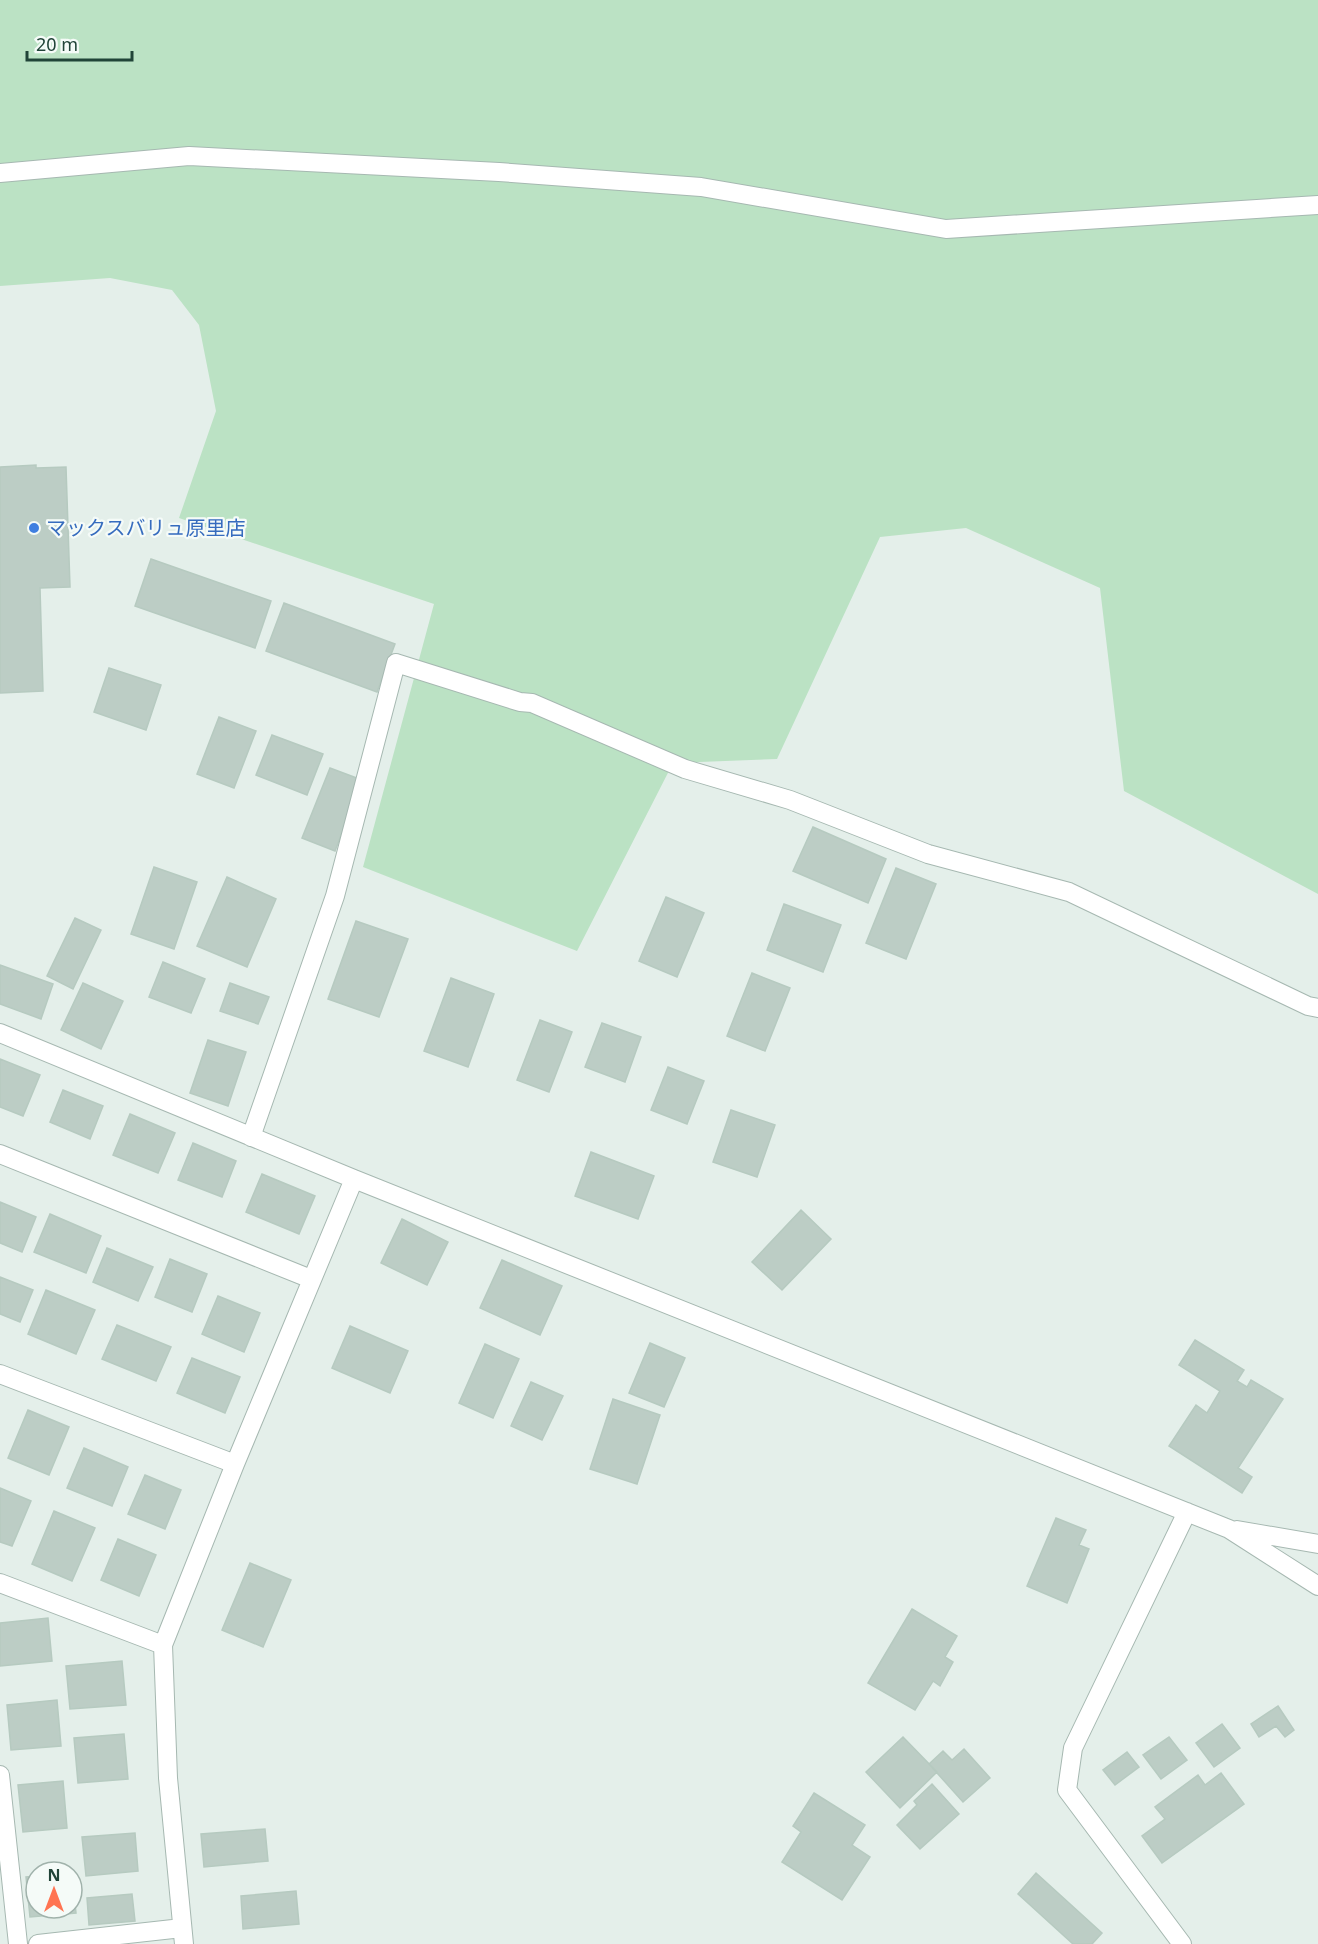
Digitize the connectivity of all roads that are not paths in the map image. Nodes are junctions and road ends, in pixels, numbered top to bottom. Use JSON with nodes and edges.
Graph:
{"nodes":[{"id":1,"x":0,"y":173,"type":"edge"},
{"id":2,"x":1318,"y":205,"type":"edge"},
{"id":3,"x":1318,"y":1008,"type":"edge"},
{"id":4,"x":0,"y":1033,"type":"edge"},
{"id":5,"x":252,"y":1137,"type":"junction"},
{"id":6,"x":0,"y":1154,"type":"edge"},
{"id":7,"x":354,"y":1179,"type":"junction"},
{"id":8,"x":311,"y":1279,"type":"junction"},
{"id":9,"x":0,"y":1374,"type":"edge"},
{"id":10,"x":235,"y":1464,"type":"junction"},
{"id":11,"x":1187,"y":1512,"type":"junction"},
{"id":12,"x":1229,"y":1529,"type":"junction"},
{"id":13,"x":1318,"y":1544,"type":"edge"},
{"id":14,"x":0,"y":1583,"type":"edge"},
{"id":15,"x":1318,"y":1586,"type":"edge"},
{"id":16,"x":163,"y":1645,"type":"junction"},
{"id":17,"x":0,"y":1775,"type":"edge"},
{"id":18,"x":183,"y":1936,"type":"edge"},
{"id":19,"x":18,"y":1944,"type":"edge"},
{"id":20,"x":38,"y":1944,"type":"edge"},
{"id":21,"x":1182,"y":1944,"type":"edge"}],
"edges":[{"from":1,"to":2,"type":"street"},
{"from":3,"to":5,"type":"street"},
{"from":4,"to":5,"type":"street"},
{"from":5,"to":7,"type":"street"},
{"from":6,"to":8,"type":"street"},
{"from":7,"to":8,"type":"street"},
{"from":7,"to":11,"type":"street"},
{"from":8,"to":10,"type":"street"},
{"from":9,"to":10,"type":"street"},
{"from":10,"to":16,"type":"street"},
{"from":11,"to":12,"type":"street"},
{"from":11,"to":21,"type":"street"},
{"from":12,"to":13,"type":"street"},
{"from":12,"to":15,"type":"street"},
{"from":14,"to":16,"type":"street"},
{"from":16,"to":18,"type":"street"},
{"from":17,"to":19,"type":"street"},
{"from":18,"to":20,"type":"street"}]}
